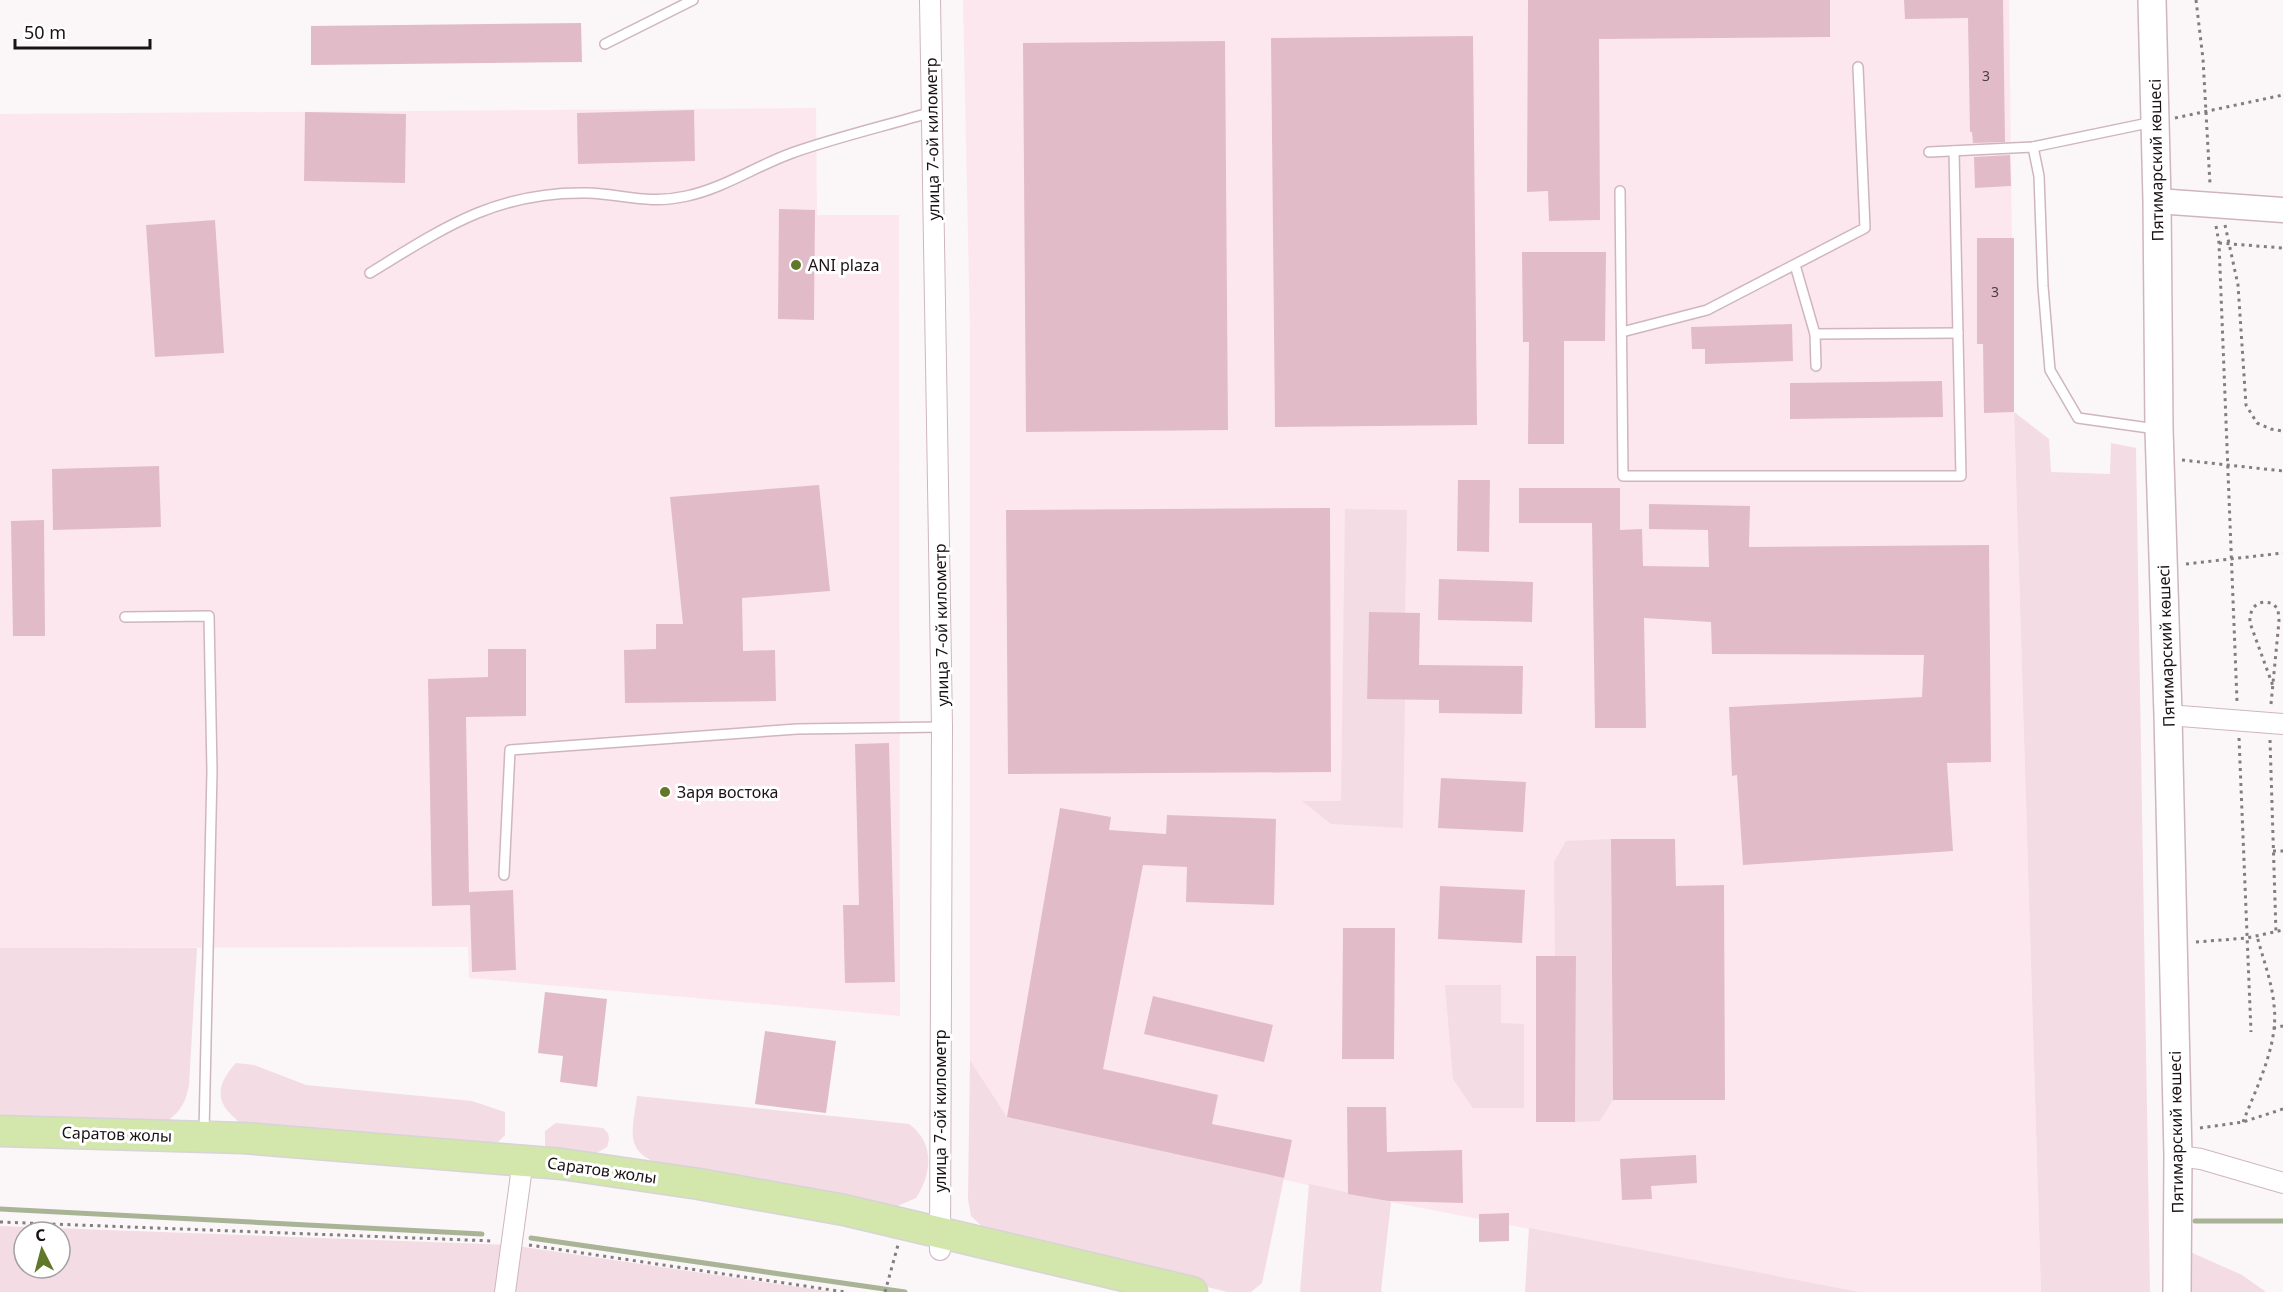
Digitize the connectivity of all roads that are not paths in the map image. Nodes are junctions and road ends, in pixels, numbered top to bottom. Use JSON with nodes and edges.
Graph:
{"nodes":[{"id":1,"x":693,"y":0,"type":"edge"},
{"id":2,"x":930,"y":0,"type":"edge"},
{"id":3,"x":2152,"y":0,"type":"edge"},
{"id":4,"x":605,"y":44,"type":"dead end"},
{"id":5,"x":1858,"y":67,"type":"dead end"},
{"id":6,"x":932,"y":112,"type":"junction"},
{"id":7,"x":2156,"y":122,"type":"junction"},
{"id":8,"x":2032,"y":147,"type":"junction"},
{"id":9,"x":1954,"y":151,"type":"junction"},
{"id":10,"x":1929,"y":152,"type":"dead end"},
{"id":11,"x":1620,"y":191,"type":"dead end"},
{"id":12,"x":2157,"y":201,"type":"junction"},
{"id":13,"x":2283,"y":210,"type":"edge"},
{"id":14,"x":1795,"y":265,"type":"junction"},
{"id":15,"x":370,"y":273,"type":"dead end"},
{"id":16,"x":1622,"y":332,"type":"junction"},
{"id":17,"x":1958,"y":333,"type":"junction"},
{"id":18,"x":1815,"y":334,"type":"junction"},
{"id":19,"x":1816,"y":366,"type":"dead end"},
{"id":20,"x":2159,"y":429,"type":"junction"},
{"id":21,"x":125,"y":617,"type":"dead end"},
{"id":22,"x":2168,"y":715,"type":"junction"},
{"id":23,"x":2283,"y":724,"type":"edge"},
{"id":24,"x":942,"y":728,"type":"junction"},
{"id":25,"x":504,"y":875,"type":"dead end"},
{"id":26,"x":0,"y":1131,"type":"edge"},
{"id":27,"x":204,"y":1137,"type":"junction"},
{"id":28,"x":0,"y":1150,"type":"edge"},
{"id":29,"x":2178,"y":1156,"type":"junction"},
{"id":30,"x":521,"y":1168,"type":"junction"},
{"id":31,"x":2283,"y":1183,"type":"edge"},
{"id":32,"x":940,"y":1241,"type":"junction"},
{"id":33,"x":505,"y":1292,"type":"edge"},
{"id":34,"x":1119,"y":1292,"type":"edge"},
{"id":35,"x":1192,"y":1292,"type":"edge"},
{"id":36,"x":2177,"y":1292,"type":"edge"}],
"edges":[{"from":1,"to":4,"type":"lane"},
{"from":2,"to":6,"type":"street","name":"улица 7-ой километр"},
{"from":3,"to":7,"type":"main road","name":"Пятимарский көшесі"},
{"from":5,"to":14,"type":"lane"},
{"from":6,"to":15,"type":"lane"},
{"from":6,"to":24,"type":"street","name":"улица 7-ой километр"},
{"from":7,"to":8,"type":"lane"},
{"from":7,"to":12,"type":"main road","name":"Пятимарский көшесі"},
{"from":8,"to":9,"type":"lane"},
{"from":8,"to":20,"type":"lane"},
{"from":9,"to":10,"type":"lane"},
{"from":9,"to":17,"type":"lane"},
{"from":11,"to":16,"type":"lane"},
{"from":12,"to":13,"type":"street"},
{"from":12,"to":20,"type":"main road","name":"Пятимарский көшесі"},
{"from":14,"to":16,"type":"lane"},
{"from":14,"to":18,"type":"lane"},
{"from":16,"to":17,"type":"lane"},
{"from":17,"to":18,"type":"lane"},
{"from":18,"to":19,"type":"lane"},
{"from":20,"to":22,"type":"main road","name":"Пятимарский көшесі"},
{"from":21,"to":27,"type":"lane"},
{"from":22,"to":23,"type":"street"},
{"from":22,"to":29,"type":"main road","name":"Пятимарский көшесі"},
{"from":24,"to":25,"type":"lane"},
{"from":24,"to":32,"type":"street","name":"улица 7-ой километр"},
{"from":26,"to":27,"type":"main road","name":"Саратов жолы"},
{"from":27,"to":30,"type":"main road","name":"Саратов жолы"},
{"from":28,"to":30,"type":"main road","name":"Саратов жолы"},
{"from":29,"to":31,"type":"street"},
{"from":29,"to":36,"type":"main road","name":"Пятимарский көшесі"},
{"from":30,"to":32,"type":"main road","name":"Саратов жолы"},
{"from":30,"to":32,"type":"main road","name":"Саратов жолы"},
{"from":30,"to":33,"type":"street"},
{"from":32,"to":34,"type":"main road","name":"Саратов жолы"},
{"from":32,"to":35,"type":"main road","name":"Саратов жолы"}]}
